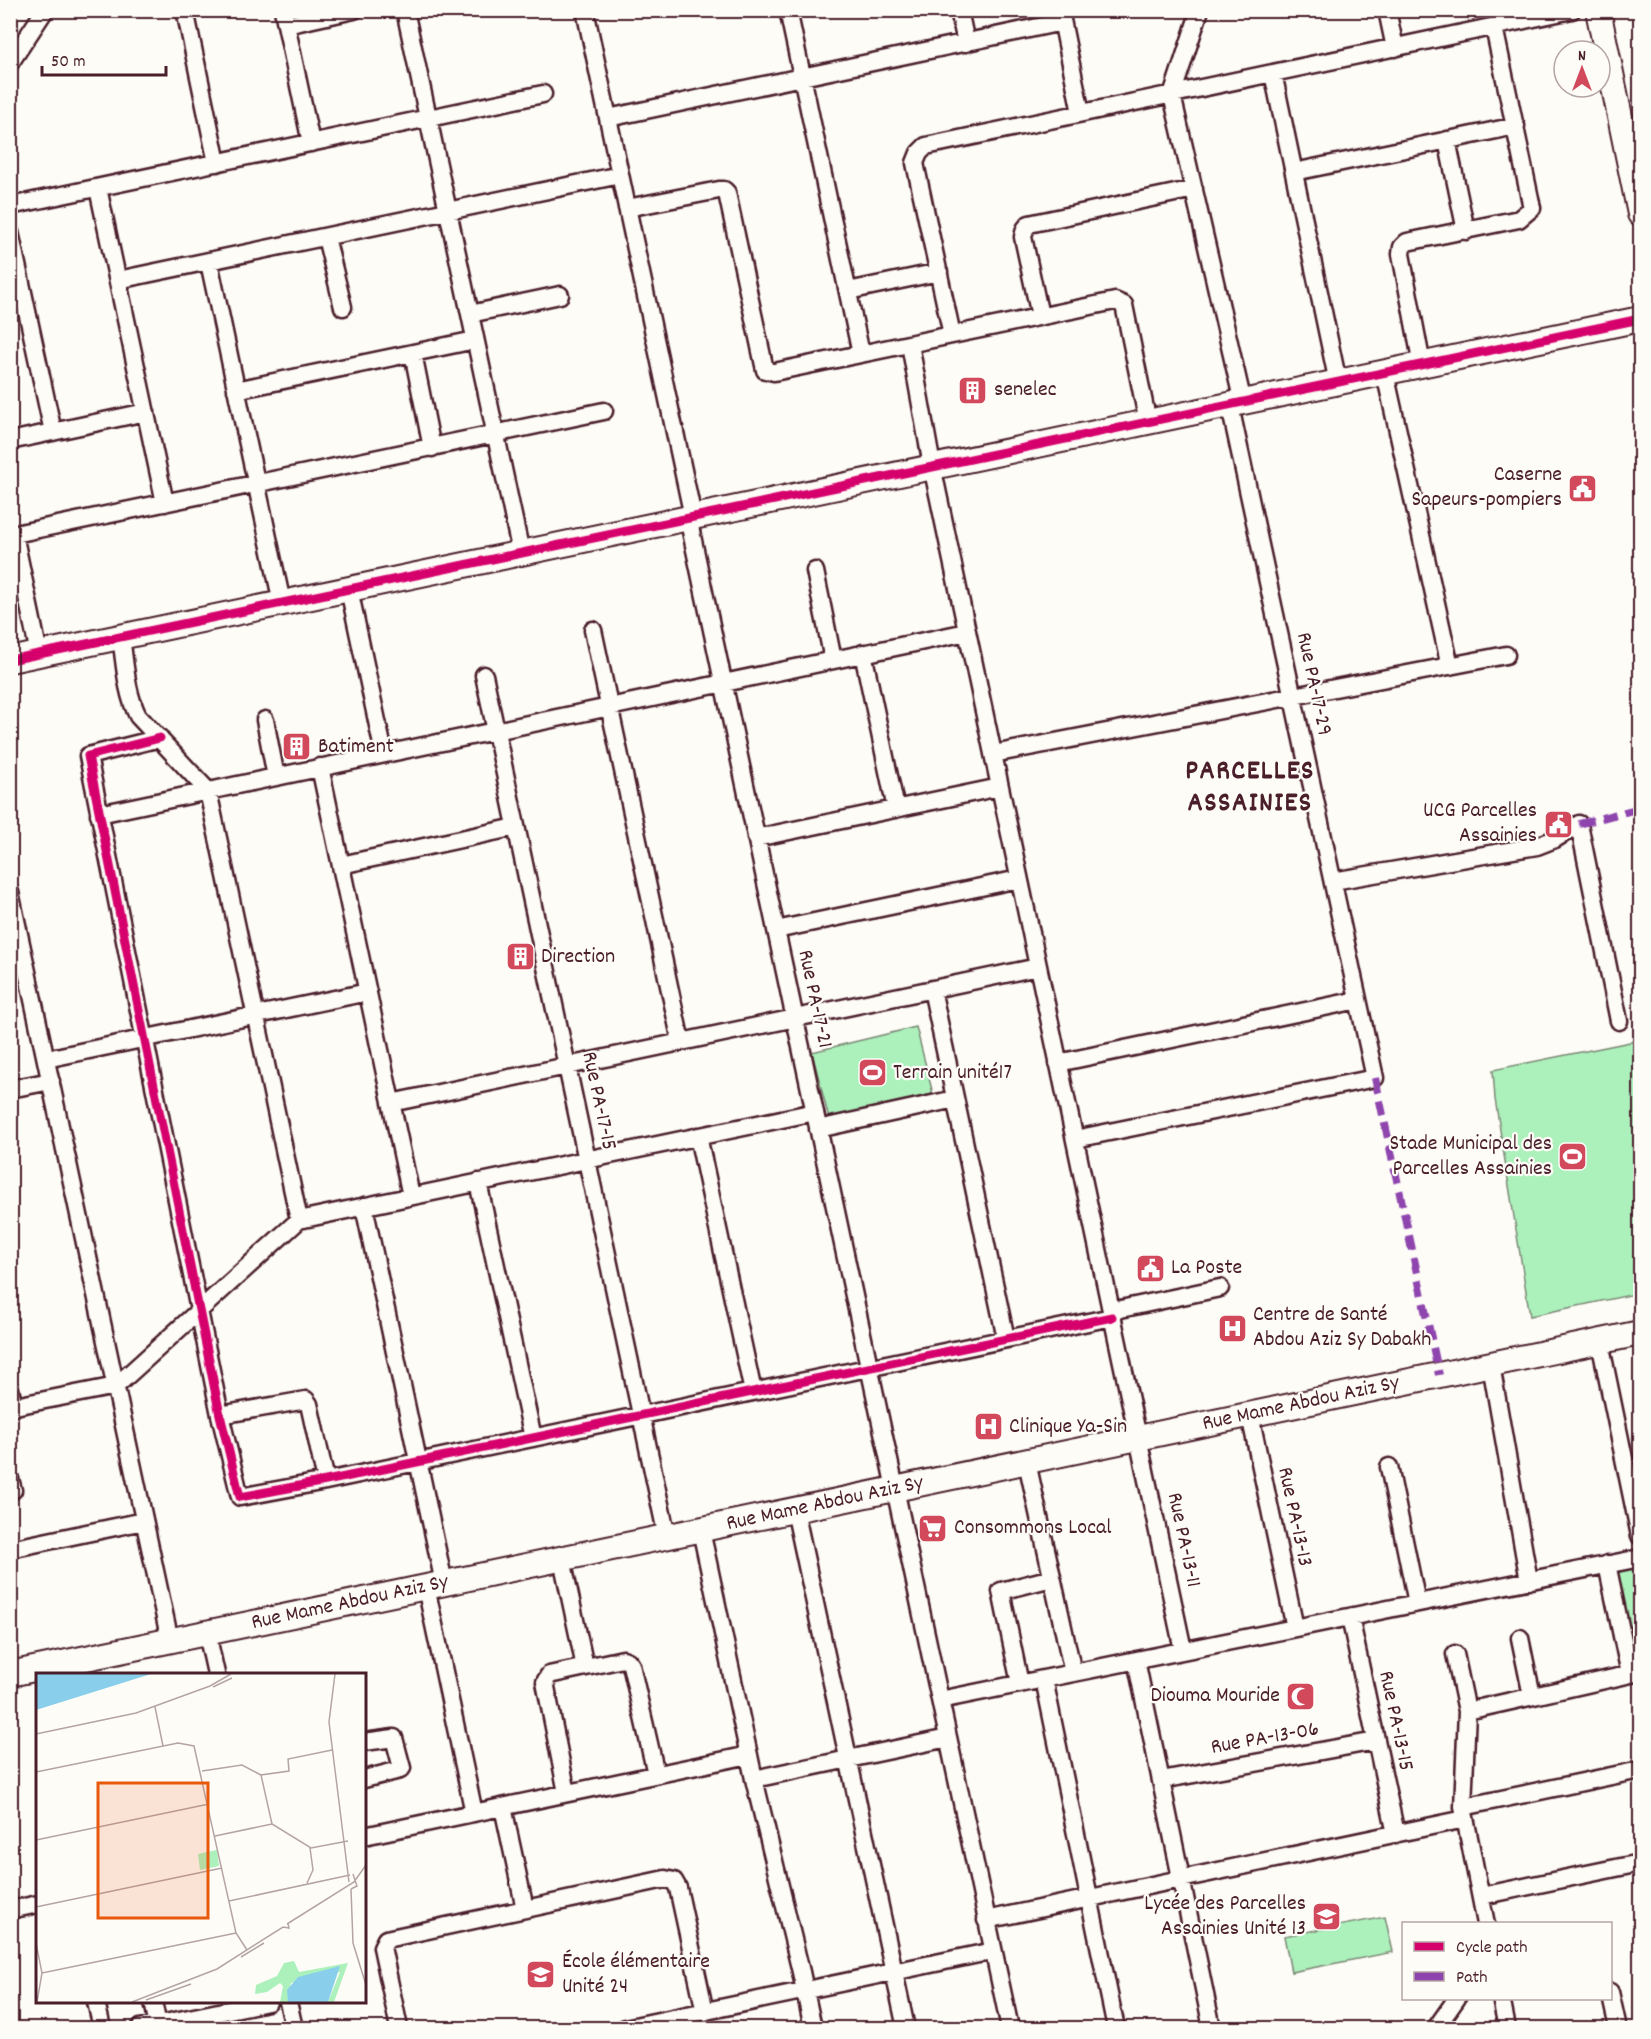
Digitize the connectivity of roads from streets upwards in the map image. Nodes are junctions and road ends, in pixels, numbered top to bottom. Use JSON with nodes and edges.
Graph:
{"nodes":[{"id":1,"x":45,"y":10,"type":"edge"},
{"id":2,"x":185,"y":10,"type":"edge"},
{"id":3,"x":354,"y":10,"type":"edge"},
{"id":4,"x":405,"y":10,"type":"edge"},
{"id":5,"x":585,"y":10,"type":"edge"},
{"id":6,"x":788,"y":10,"type":"edge"},
{"id":7,"x":959,"y":10,"type":"edge"},
{"id":8,"x":1200,"y":10,"type":"edge"},
{"id":9,"x":1387,"y":10,"type":"edge"},
{"id":10,"x":1572,"y":10,"type":"edge"},
{"id":11,"x":1598,"y":10,"type":"edge"},
{"id":12,"x":1061,"y":16,"type":"edge"},
{"id":13,"x":284,"y":18,"type":"edge"},
{"id":14,"x":1494,"y":27,"type":"junction"},
{"id":15,"x":966,"y":43,"type":"junction"},
{"id":16,"x":1395,"y":48,"type":"junction"},
{"id":17,"x":10,"y":63,"type":"edge"},
{"id":18,"x":1273,"y":73,"type":"junction"},
{"id":19,"x":802,"y":77,"type":"junction"},
{"id":20,"x":543,"y":94,"type":"dead end"},
{"id":21,"x":1172,"y":94,"type":"junction"},
{"id":22,"x":1081,"y":113,"type":"junction"},
{"id":23,"x":608,"y":118,"type":"junction"},
{"id":24,"x":428,"y":119,"type":"junction"},
{"id":25,"x":1516,"y":126,"type":"junction"},
{"id":26,"x":1447,"y":140,"type":"junction"},
{"id":27,"x":311,"y":143,"type":"junction"},
{"id":28,"x":217,"y":163,"type":"junction"},
{"id":29,"x":1294,"y":172,"type":"junction"},
{"id":30,"x":620,"y":175,"type":"junction"},
{"id":31,"x":98,"y":188,"type":"junction"},
{"id":32,"x":1194,"y":189,"type":"junction"},
{"id":33,"x":10,"y":206,"type":"edge"},
{"id":34,"x":627,"y":208,"type":"junction"},
{"id":35,"x":448,"y":211,"type":"junction"},
{"id":36,"x":1641,"y":214,"type":"edge"},
{"id":37,"x":1466,"y":231,"type":"junction"},
{"id":38,"x":10,"y":232,"type":"edge"},
{"id":39,"x":326,"y":237,"type":"junction"},
{"id":40,"x":209,"y":262,"type":"junction"},
{"id":41,"x":939,"y":272,"type":"junction"},
{"id":42,"x":118,"y":280,"type":"junction"},
{"id":43,"x":848,"y":291,"type":"junction"},
{"id":44,"x":560,"y":295,"type":"dead end"},
{"id":45,"x":344,"y":307,"type":"dead end"},
{"id":46,"x":470,"y":314,"type":"junction"},
{"id":47,"x":1040,"y":316,"type":"junction"},
{"id":48,"x":1641,"y":319,"type":"edge"},
{"id":49,"x":952,"y":335,"type":"junction"},
{"id":50,"x":475,"y":340,"type":"junction"},
{"id":51,"x":910,"y":344,"type":"junction"},
{"id":52,"x":413,"y":353,"type":"junction"},
{"id":53,"x":861,"y":354,"type":"junction"},
{"id":54,"x":1422,"y":365,"type":"junction"},
{"id":55,"x":1385,"y":373,"type":"junction"},
{"id":56,"x":1338,"y":383,"type":"junction"},
{"id":57,"x":236,"y":390,"type":"junction"},
{"id":58,"x":1237,"y":404,"type":"junction"},
{"id":59,"x":604,"y":411,"type":"dead end"},
{"id":60,"x":146,"y":412,"type":"junction"},
{"id":61,"x":1148,"y":423,"type":"junction"},
{"id":62,"x":53,"y":432,"type":"junction"},
{"id":63,"x":495,"y":434,"type":"junction"},
{"id":64,"x":10,"y":441,"type":"edge"},
{"id":65,"x":432,"y":448,"type":"junction"},
{"id":66,"x":932,"y":466,"type":"junction"},
{"id":67,"x":256,"y":484,"type":"junction"},
{"id":68,"x":165,"y":504,"type":"junction"},
{"id":69,"x":691,"y":517,"type":"junction"},
{"id":70,"x":12,"y":535,"type":"edge"},
{"id":71,"x":521,"y":553,"type":"junction"},
{"id":72,"x":814,"y":571,"type":"dead end"},
{"id":73,"x":349,"y":589,"type":"junction"},
{"id":74,"x":282,"y":603,"type":"junction"},
{"id":75,"x":593,"y":630,"type":"dead end"},
{"id":76,"x":967,"y":632,"type":"junction"},
{"id":77,"x":121,"y":637,"type":"junction"},
{"id":78,"x":863,"y":653,"type":"junction"},
{"id":79,"x":39,"y":654,"type":"junction"},
{"id":80,"x":1506,"y":656,"type":"dead end"},
{"id":81,"x":10,"y":660,"type":"edge"},
{"id":82,"x":833,"y":660,"type":"junction"},
{"id":83,"x":1450,"y":666,"type":"junction"},
{"id":84,"x":484,"y":675,"type":"dead end"},
{"id":85,"x":723,"y":683,"type":"junction"},
{"id":86,"x":1293,"y":697,"type":"junction"},
{"id":87,"x":609,"y":707,"type":"junction"},
{"id":88,"x":265,"y":720,"type":"dead end"},
{"id":89,"x":496,"y":730,"type":"junction"},
{"id":90,"x":160,"y":738,"type":"junction"},
{"id":91,"x":384,"y":754,"type":"junction"},
{"id":92,"x":993,"y":754,"type":"junction"},
{"id":93,"x":320,"y":767,"type":"junction"},
{"id":94,"x":276,"y":777,"type":"junction"},
{"id":95,"x":1000,"y":787,"type":"junction"},
{"id":96,"x":208,"y":791,"type":"junction"},
{"id":97,"x":896,"y":809,"type":"junction"},
{"id":98,"x":99,"y":814,"type":"junction"},
{"id":99,"x":516,"y":827,"type":"junction"},
{"id":100,"x":756,"y":838,"type":"junction"},
{"id":101,"x":341,"y":865,"type":"junction"},
{"id":102,"x":1019,"y":879,"type":"junction"},
{"id":103,"x":1333,"y":881,"type":"junction"},
{"id":104,"x":10,"y":892,"type":"edge"},
{"id":105,"x":776,"y":930,"type":"junction"},
{"id":106,"x":1038,"y":967,"type":"junction"},
{"id":107,"x":932,"y":989,"type":"junction"},
{"id":108,"x":368,"y":992,"type":"junction"},
{"id":109,"x":1358,"y":1000,"type":"junction"},
{"id":110,"x":256,"y":1016,"type":"junction"},
{"id":111,"x":795,"y":1018,"type":"junction"},
{"id":112,"x":1619,"y":1021,"type":"dead end"},
{"id":113,"x":144,"y":1039,"type":"junction"},
{"id":114,"x":681,"y":1042,"type":"junction"},
{"id":115,"x":46,"y":1059,"type":"junction"},
{"id":116,"x":1058,"y":1063,"type":"junction"},
{"id":117,"x":567,"y":1066,"type":"junction"},
{"id":118,"x":51,"y":1081,"type":"junction"},
{"id":119,"x":10,"y":1089,"type":"edge"},
{"id":120,"x":956,"y":1099,"type":"junction"},
{"id":121,"x":391,"y":1103,"type":"junction"},
{"id":122,"x":814,"y":1112,"type":"junction"},
{"id":123,"x":818,"y":1129,"type":"junction"},
{"id":124,"x":698,"y":1136,"type":"junction"},
{"id":125,"x":1075,"y":1139,"type":"junction"},
{"id":126,"x":587,"y":1159,"type":"junction"},
{"id":127,"x":478,"y":1182,"type":"junction"},
{"id":128,"x":411,"y":1196,"type":"junction"},
{"id":129,"x":364,"y":1206,"type":"junction"},
{"id":130,"x":299,"y":1220,"type":"junction"},
{"id":131,"x":1220,"y":1288,"type":"dead end"},
{"id":132,"x":199,"y":1310,"type":"junction"},
{"id":133,"x":1112,"y":1314,"type":"junction"},
{"id":134,"x":1641,"y":1334,"type":"edge"},
{"id":135,"x":1006,"y":1339,"type":"junction"},
{"id":136,"x":1600,"y":1342,"type":"junction"},
{"id":137,"x":1491,"y":1365,"type":"junction"},
{"id":138,"x":869,"y":1367,"type":"junction"},
{"id":139,"x":116,"y":1386,"type":"junction"},
{"id":140,"x":10,"y":1389,"type":"edge"},
{"id":141,"x":753,"y":1392,"type":"junction"},
{"id":142,"x":12,"y":1407,"type":"edge"},
{"id":143,"x":220,"y":1415,"type":"junction"},
{"id":144,"x":641,"y":1415,"type":"junction"},
{"id":145,"x":1250,"y":1415,"type":"junction"},
{"id":146,"x":533,"y":1438,"type":"junction"},
{"id":147,"x":1138,"y":1438,"type":"junction"},
{"id":148,"x":1028,"y":1461,"type":"junction"},
{"id":149,"x":418,"y":1462,"type":"junction"},
{"id":150,"x":1389,"y":1467,"type":"dead end"},
{"id":151,"x":326,"y":1481,"type":"junction"},
{"id":152,"x":895,"y":1489,"type":"junction"},
{"id":153,"x":795,"y":1510,"type":"junction"},
{"id":154,"x":144,"y":1521,"type":"junction"},
{"id":155,"x":701,"y":1530,"type":"junction"},
{"id":156,"x":1641,"y":1536,"type":"edge"},
{"id":157,"x":667,"y":1537,"type":"junction"},
{"id":158,"x":10,"y":1549,"type":"edge"},
{"id":159,"x":1641,"y":1558,"type":"edge"},
{"id":160,"x":562,"y":1559,"type":"junction"},
{"id":161,"x":1607,"y":1564,"type":"junction"},
{"id":162,"x":1052,"y":1578,"type":"junction"},
{"id":163,"x":1529,"y":1581,"type":"junction"},
{"id":164,"x":435,"y":1585,"type":"junction"},
{"id":165,"x":1417,"y":1603,"type":"junction"},
{"id":166,"x":1350,"y":1617,"type":"junction"},
{"id":167,"x":1295,"y":1628,"type":"junction"},
{"id":168,"x":207,"y":1633,"type":"junction"},
{"id":169,"x":1520,"y":1638,"type":"dead end"},
{"id":170,"x":170,"y":1641,"type":"junction"},
{"id":171,"x":1183,"y":1650,"type":"junction"},
{"id":172,"x":1455,"y":1654,"type":"dead end"},
{"id":173,"x":1136,"y":1660,"type":"junction"},
{"id":174,"x":585,"y":1667,"type":"junction"},
{"id":175,"x":66,"y":1669,"type":"edge"},
{"id":176,"x":216,"y":1673,"type":"edge"},
{"id":177,"x":1073,"y":1673,"type":"junction"},
{"id":178,"x":1635,"y":1673,"type":"edge"},
{"id":179,"x":10,"y":1674,"type":"edge"},
{"id":180,"x":1044,"y":1679,"type":"junction"},
{"id":181,"x":1020,"y":1684,"type":"junction"},
{"id":182,"x":1532,"y":1696,"type":"junction"},
{"id":183,"x":940,"y":1700,"type":"junction"},
{"id":184,"x":1467,"y":1711,"type":"junction"},
{"id":185,"x":948,"y":1738,"type":"junction"},
{"id":186,"x":1376,"y":1741,"type":"junction"},
{"id":187,"x":366,"y":1742,"type":"edge"},
{"id":188,"x":749,"y":1755,"type":"junction"},
{"id":189,"x":848,"y":1759,"type":"junction"},
{"id":190,"x":1641,"y":1770,"type":"edge"},
{"id":191,"x":656,"y":1774,"type":"junction"},
{"id":192,"x":366,"y":1778,"type":"edge"},
{"id":193,"x":754,"y":1779,"type":"junction"},
{"id":194,"x":1161,"y":1780,"type":"junction"},
{"id":195,"x":567,"y":1793,"type":"junction"},
{"id":196,"x":503,"y":1807,"type":"junction"},
{"id":197,"x":474,"y":1813,"type":"junction"},
{"id":198,"x":1464,"y":1813,"type":"junction"},
{"id":199,"x":1396,"y":1834,"type":"junction"},
{"id":200,"x":366,"y":1835,"type":"edge"},
{"id":201,"x":1641,"y":1863,"type":"edge"},
{"id":202,"x":1182,"y":1879,"type":"junction"},
{"id":203,"x":1481,"y":1896,"type":"junction"},
{"id":204,"x":1089,"y":1898,"type":"junction"},
{"id":205,"x":36,"y":1904,"type":"edge"},
{"id":206,"x":525,"y":1909,"type":"junction"},
{"id":207,"x":10,"y":1910,"type":"edge"},
{"id":208,"x":986,"y":1920,"type":"junction"},
{"id":209,"x":1486,"y":1922,"type":"edge"},
{"id":210,"x":993,"y":1951,"type":"junction"},
{"id":211,"x":894,"y":1972,"type":"junction"},
{"id":212,"x":805,"y":1990,"type":"junction"},
{"id":213,"x":1612,"y":1997,"type":"edge"},
{"id":214,"x":1456,"y":2000,"type":"edge"},
{"id":215,"x":1501,"y":2000,"type":"edge"},
{"id":216,"x":96,"y":2003,"type":"edge"},
{"id":217,"x":153,"y":2003,"type":"edge"},
{"id":218,"x":259,"y":2003,"type":"edge"},
{"id":219,"x":288,"y":2003,"type":"edge"},
{"id":220,"x":705,"y":2012,"type":"junction"},
{"id":221,"x":158,"y":2025,"type":"junction"},
{"id":222,"x":102,"y":2028,"type":"edge"},
{"id":223,"x":140,"y":2028,"type":"edge"},
{"id":224,"x":294,"y":2028,"type":"edge"},
{"id":225,"x":399,"y":2028,"type":"edge"},
{"id":226,"x":625,"y":2028,"type":"edge"},
{"id":227,"x":813,"y":2028,"type":"edge"},
{"id":228,"x":906,"y":2028,"type":"edge"},
{"id":229,"x":1010,"y":2028,"type":"edge"},
{"id":230,"x":1116,"y":2028,"type":"edge"},
{"id":231,"x":1212,"y":2028,"type":"edge"},
{"id":232,"x":1436,"y":2028,"type":"edge"},
{"id":233,"x":1507,"y":2028,"type":"edge"},
{"id":234,"x":1618,"y":2028,"type":"edge"}],
"edges":[{"from":1,"to":17,"type":"street"},
{"from":2,"to":28,"type":"street"},
{"from":3,"to":13,"type":"street"},
{"from":4,"to":24,"type":"street"},
{"from":5,"to":23,"type":"street","name":"Rue PA-17-21"},
{"from":6,"to":19,"type":"street"},
{"from":7,"to":15,"type":"street"},
{"from":8,"to":21,"type":"street"},
{"from":9,"to":16,"type":"street"},
{"from":10,"to":14,"type":"street"},
{"from":11,"to":36,"type":"street"},
{"from":12,"to":15,"type":"street"},
{"from":12,"to":22,"type":"street"},
{"from":13,"to":27,"type":"street"},
{"from":14,"to":16,"type":"street"},
{"from":14,"to":25,"type":"street"},
{"from":15,"to":19,"type":"street"},
{"from":16,"to":18,"type":"street"},
{"from":18,"to":21,"type":"street"},
{"from":18,"to":29,"type":"street"},
{"from":19,"to":23,"type":"street"},
{"from":19,"to":43,"type":"street"},
{"from":20,"to":24,"type":"street"},
{"from":21,"to":22,"type":"street"},
{"from":21,"to":32,"type":"street","name":"Rue PA-17-29"},
{"from":22,"to":41,"type":"street"},
{"from":23,"to":30,"type":"street","name":"Rue PA-17-21"},
{"from":24,"to":27,"type":"street"},
{"from":24,"to":35,"type":"street"},
{"from":25,"to":26,"type":"street"},
{"from":25,"to":37,"type":"street"},
{"from":26,"to":29,"type":"street"},
{"from":26,"to":37,"type":"street"},
{"from":27,"to":28,"type":"street"},
{"from":28,"to":31,"type":"street"},
{"from":29,"to":56,"type":"street"},
{"from":30,"to":34,"type":"street","name":"Rue PA-17-21"},
{"from":30,"to":35,"type":"street"},
{"from":31,"to":33,"type":"street"},
{"from":31,"to":42,"type":"street"},
{"from":32,"to":47,"type":"street"},
{"from":32,"to":58,"type":"street","name":"Rue PA-17-29"},
{"from":34,"to":53,"type":"street"},
{"from":34,"to":69,"type":"street","name":"Rue PA-17-21"},
{"from":35,"to":39,"type":"street"},
{"from":35,"to":46,"type":"street"},
{"from":37,"to":54,"type":"street"},
{"from":38,"to":62,"type":"street"},
{"from":39,"to":40,"type":"street"},
{"from":39,"to":45,"type":"street"},
{"from":40,"to":42,"type":"street"},
{"from":40,"to":57,"type":"street"},
{"from":41,"to":43,"type":"street"},
{"from":41,"to":49,"type":"street"},
{"from":42,"to":60,"type":"street"},
{"from":43,"to":53,"type":"street"},
{"from":44,"to":46,"type":"street"},
{"from":46,"to":50,"type":"street"},
{"from":47,"to":49,"type":"street"},
{"from":47,"to":61,"type":"street"},
{"from":48,"to":54,"type":"street"},
{"from":49,"to":51,"type":"street"},
{"from":50,"to":52,"type":"street"},
{"from":50,"to":63,"type":"street"},
{"from":51,"to":53,"type":"street"},
{"from":51,"to":66,"type":"street","name":"Rue PA-13-11"},
{"from":52,"to":57,"type":"street"},
{"from":52,"to":65,"type":"street"},
{"from":54,"to":55,"type":"street"},
{"from":55,"to":56,"type":"street"},
{"from":55,"to":83,"type":"street"},
{"from":56,"to":58,"type":"street"},
{"from":57,"to":67,"type":"street"},
{"from":58,"to":61,"type":"street"},
{"from":58,"to":86,"type":"street","name":"Rue PA-17-29"},
{"from":59,"to":63,"type":"street"},
{"from":60,"to":62,"type":"street"},
{"from":60,"to":68,"type":"street"},
{"from":61,"to":66,"type":"street"},
{"from":62,"to":64,"type":"street"},
{"from":63,"to":65,"type":"street"},
{"from":63,"to":71,"type":"street"},
{"from":65,"to":67,"type":"street"},
{"from":66,"to":69,"type":"street"},
{"from":66,"to":76,"type":"street","name":"Rue PA-13-11"},
{"from":67,"to":68,"type":"street"},
{"from":67,"to":74,"type":"street"},
{"from":68,"to":70,"type":"street"},
{"from":69,"to":71,"type":"street"},
{"from":69,"to":85,"type":"street","name":"Rue PA-17-21"},
{"from":70,"to":79,"type":"street"},
{"from":71,"to":73,"type":"street"},
{"from":72,"to":82,"type":"street"},
{"from":73,"to":74,"type":"street"},
{"from":73,"to":91,"type":"street"},
{"from":74,"to":77,"type":"street"},
{"from":75,"to":87,"type":"street"},
{"from":76,"to":78,"type":"street"},
{"from":76,"to":92,"type":"street","name":"Rue PA-13-11"},
{"from":77,"to":79,"type":"street"},
{"from":77,"to":90,"type":"street"},
{"from":78,"to":82,"type":"street"},
{"from":78,"to":97,"type":"street"},
{"from":79,"to":81,"type":"street"},
{"from":80,"to":83,"type":"street"},
{"from":82,"to":85,"type":"street"},
{"from":83,"to":86,"type":"street"},
{"from":84,"to":89,"type":"street","name":"Rue PA-17-15"},
{"from":85,"to":87,"type":"street"},
{"from":85,"to":100,"type":"street","name":"Rue PA-17-21"},
{"from":86,"to":92,"type":"street"},
{"from":86,"to":103,"type":"street","name":"Rue PA-17-29"},
{"from":87,"to":89,"type":"street"},
{"from":87,"to":114,"type":"street"},
{"from":88,"to":94,"type":"street"},
{"from":89,"to":91,"type":"street"},
{"from":89,"to":99,"type":"street","name":"Rue PA-17-15"},
{"from":90,"to":96,"type":"street"},
{"from":90,"to":98,"type":"street"},
{"from":91,"to":93,"type":"street"},
{"from":92,"to":95,"type":"street","name":"Rue PA-13-11"},
{"from":93,"to":94,"type":"street"},
{"from":93,"to":101,"type":"street"},
{"from":94,"to":96,"type":"street"},
{"from":95,"to":97,"type":"street"},
{"from":95,"to":102,"type":"street","name":"Rue PA-13-11"},
{"from":96,"to":98,"type":"street"},
{"from":96,"to":110,"type":"street"},
{"from":97,"to":100,"type":"street"},
{"from":98,"to":113,"type":"street"},
{"from":99,"to":101,"type":"street"},
{"from":99,"to":117,"type":"street","name":"Rue PA-17-15"},
{"from":100,"to":105,"type":"street","name":"Rue PA-17-21"},
{"from":101,"to":108,"type":"street"},
{"from":102,"to":105,"type":"street"},
{"from":102,"to":106,"type":"street","name":"Rue PA-13-11"},
{"from":103,"to":109,"type":"street","name":"Rue PA-17-29"},
{"from":103,"to":112,"type":"street"},
{"from":104,"to":115,"type":"street"},
{"from":105,"to":111,"type":"street","name":"Rue PA-17-21"},
{"from":106,"to":107,"type":"street"},
{"from":106,"to":116,"type":"street","name":"Rue PA-13-11"},
{"from":107,"to":111,"type":"street"},
{"from":107,"to":120,"type":"street"},
{"from":108,"to":110,"type":"street"},
{"from":108,"to":121,"type":"street"},
{"from":109,"to":116,"type":"street"},
{"from":109,"to":125,"type":"street","name":"Rue PA-17-29"},
{"from":110,"to":113,"type":"street"},
{"from":110,"to":130,"type":"street"},
{"from":111,"to":114,"type":"street"},
{"from":111,"to":122,"type":"street","name":"Rue PA-17-21"},
{"from":113,"to":115,"type":"street"},
{"from":113,"to":132,"type":"street"},
{"from":114,"to":117,"type":"street"},
{"from":115,"to":118,"type":"street"},
{"from":116,"to":125,"type":"street","name":"Rue PA-13-11"},
{"from":117,"to":121,"type":"street"},
{"from":117,"to":126,"type":"street","name":"Rue PA-17-15"},
{"from":118,"to":119,"type":"street"},
{"from":118,"to":139,"type":"street"},
{"from":120,"to":123,"type":"street"},
{"from":120,"to":135,"type":"street"},
{"from":121,"to":128,"type":"street"},
{"from":122,"to":123,"type":"street","name":"Rue PA-17-21"},
{"from":122,"to":124,"type":"street"},
{"from":123,"to":138,"type":"street","name":"Rue PA-17-21"},
{"from":124,"to":126,"type":"street"},
{"from":124,"to":141,"type":"street"},
{"from":125,"to":133,"type":"street","name":"Rue PA-13-11"},
{"from":126,"to":127,"type":"street"},
{"from":126,"to":144,"type":"street","name":"Rue PA-17-15"},
{"from":127,"to":128,"type":"street"},
{"from":127,"to":146,"type":"street"},
{"from":128,"to":129,"type":"street"},
{"from":129,"to":130,"type":"street"},
{"from":129,"to":149,"type":"street"},
{"from":130,"to":132,"type":"street"},
{"from":131,"to":133,"type":"street"},
{"from":132,"to":139,"type":"street"},
{"from":132,"to":143,"type":"street"},
{"from":133,"to":135,"type":"street"},
{"from":133,"to":147,"type":"street","name":"Rue PA-13-11"},
{"from":134,"to":136,"type":"street","name":"Rue Mame Abdou Aziz Sy"},
{"from":135,"to":138,"type":"street"},
{"from":136,"to":137,"type":"street","name":"Rue Mame Abdou Aziz Sy"},
{"from":136,"to":156,"type":"street"},
{"from":137,"to":145,"type":"street","name":"Rue Mame Abdou Aziz Sy"},
{"from":137,"to":163,"type":"street"},
{"from":138,"to":141,"type":"street"},
{"from":138,"to":152,"type":"street","name":"Rue PA-17-21"},
{"from":139,"to":142,"type":"street"},
{"from":139,"to":154,"type":"street"},
{"from":140,"to":142,"type":"street"},
{"from":141,"to":144,"type":"street"},
{"from":143,"to":151,"type":"street"},
{"from":143,"to":151,"type":"street"},
{"from":144,"to":146,"type":"street"},
{"from":144,"to":157,"type":"street","name":"Rue PA-17-15"},
{"from":145,"to":147,"type":"street","name":"Rue Mame Abdou Aziz Sy"},
{"from":145,"to":167,"type":"street","name":"Rue PA-13-13"},
{"from":146,"to":149,"type":"street"},
{"from":147,"to":148,"type":"street","name":"Rue Mame Abdou Aziz Sy"},
{"from":147,"to":171,"type":"street","name":"Rue PA-13-11"},
{"from":148,"to":152,"type":"street","name":"Rue Mame Abdou Aziz Sy"},
{"from":148,"to":162,"type":"street"},
{"from":149,"to":151,"type":"street"},
{"from":149,"to":164,"type":"street"},
{"from":150,"to":165,"type":"street"},
{"from":152,"to":153,"type":"street","name":"Rue Mame Abdou Aziz Sy"},
{"from":152,"to":183,"type":"street","name":"Rue PA-17-21"},
{"from":153,"to":155,"type":"street","name":"Rue Mame Abdou Aziz Sy"},
{"from":153,"to":189,"type":"street"},
{"from":154,"to":158,"type":"street"},
{"from":154,"to":170,"type":"street"},
{"from":155,"to":157,"type":"street","name":"Rue Mame Abdou Aziz Sy"},
{"from":155,"to":188,"type":"street"},
{"from":157,"to":160,"type":"street","name":"Rue Mame Abdou Aziz Sy"},
{"from":159,"to":161,"type":"street"},
{"from":160,"to":164,"type":"street","name":"Rue Mame Abdou Aziz Sy"},
{"from":160,"to":174,"type":"street"},
{"from":161,"to":163,"type":"street"},
{"from":161,"to":178,"type":"street"},
{"from":162,"to":177,"type":"street"},
{"from":162,"to":181,"type":"street"},
{"from":163,"to":165,"type":"street"},
{"from":164,"to":168,"type":"street","name":"Rue Mame Abdou Aziz Sy"},
{"from":164,"to":197,"type":"street"},
{"from":165,"to":166,"type":"street"},
{"from":166,"to":167,"type":"street"},
{"from":166,"to":186,"type":"street","name":"Rue PA-13-15"},
{"from":167,"to":171,"type":"street"},
{"from":168,"to":170,"type":"street","name":"Rue Mame Abdou Aziz Sy"},
{"from":168,"to":176,"type":"street"},
{"from":169,"to":182,"type":"street"},
{"from":170,"to":175,"type":"street","name":"Rue Mame Abdou Aziz Sy"},
{"from":171,"to":173,"type":"street"},
{"from":172,"to":184,"type":"street"},
{"from":173,"to":177,"type":"street"},
{"from":173,"to":194,"type":"street"},
{"from":174,"to":191,"type":"street"},
{"from":174,"to":195,"type":"street"},
{"from":175,"to":179,"type":"street","name":"Rue Mame Abdou Aziz Sy"},
{"from":177,"to":180,"type":"street"},
{"from":178,"to":182,"type":"street"},
{"from":180,"to":181,"type":"street"},
{"from":180,"to":204,"type":"street"},
{"from":181,"to":183,"type":"street"},
{"from":182,"to":184,"type":"street"},
{"from":183,"to":185,"type":"street","name":"Rue PA-17-21"},
{"from":184,"to":198,"type":"street"},
{"from":185,"to":189,"type":"street"},
{"from":185,"to":208,"type":"street","name":"Rue PA-17-21"},
{"from":186,"to":194,"type":"street","name":"Rue PA-13-06"},
{"from":186,"to":199,"type":"street","name":"Rue PA-13-15"},
{"from":187,"to":192,"type":"street"},
{"from":188,"to":191,"type":"street"},
{"from":188,"to":193,"type":"street"},
{"from":189,"to":193,"type":"street"},
{"from":189,"to":211,"type":"street"},
{"from":190,"to":198,"type":"street"},
{"from":191,"to":195,"type":"street"},
{"from":193,"to":212,"type":"street"},
{"from":194,"to":202,"type":"street"},
{"from":195,"to":196,"type":"street"},
{"from":196,"to":197,"type":"street"},
{"from":196,"to":206,"type":"street"},
{"from":197,"to":200,"type":"street"},
{"from":198,"to":199,"type":"street"},
{"from":198,"to":203,"type":"street"},
{"from":199,"to":202,"type":"street"},
{"from":201,"to":203,"type":"street"},
{"from":202,"to":204,"type":"street"},
{"from":202,"to":231,"type":"street"},
{"from":203,"to":209,"type":"street"},
{"from":204,"to":208,"type":"street"},
{"from":204,"to":230,"type":"street"},
{"from":205,"to":207,"type":"street"},
{"from":206,"to":220,"type":"street"},
{"from":206,"to":225,"type":"street"},
{"from":208,"to":210,"type":"street","name":"Rue PA-17-21"},
{"from":210,"to":211,"type":"street"},
{"from":210,"to":229,"type":"street","name":"Rue PA-17-21"},
{"from":211,"to":212,"type":"street"},
{"from":211,"to":228,"type":"street"},
{"from":212,"to":220,"type":"street"},
{"from":212,"to":227,"type":"street"},
{"from":213,"to":234,"type":"street"},
{"from":214,"to":232,"type":"street"},
{"from":215,"to":233,"type":"street"},
{"from":216,"to":222,"type":"street"},
{"from":217,"to":221,"type":"street"},
{"from":218,"to":221,"type":"street"},
{"from":219,"to":224,"type":"street"},
{"from":220,"to":226,"type":"street"},
{"from":221,"to":223,"type":"street"}]}
